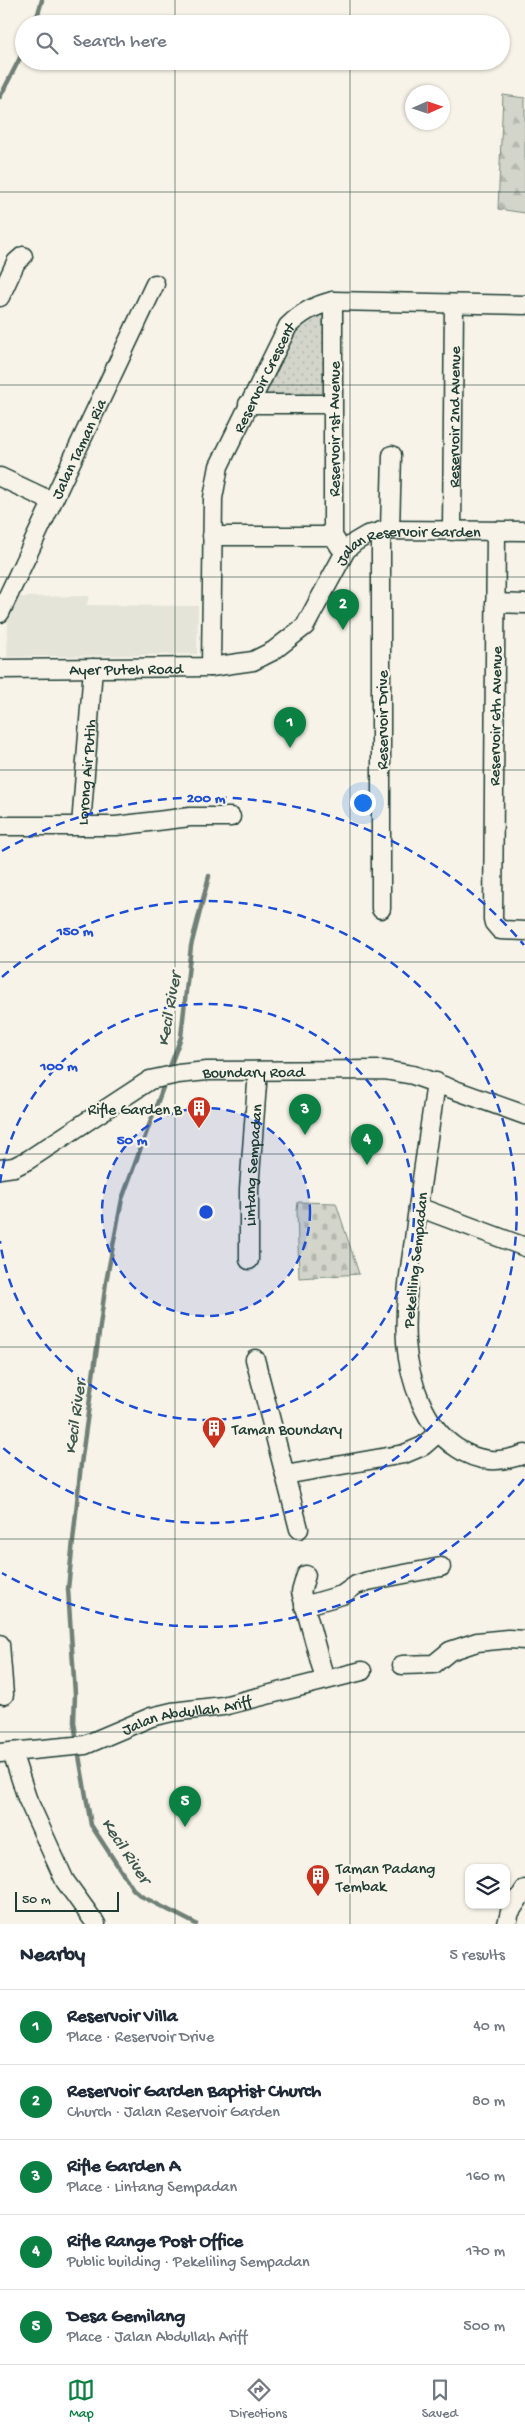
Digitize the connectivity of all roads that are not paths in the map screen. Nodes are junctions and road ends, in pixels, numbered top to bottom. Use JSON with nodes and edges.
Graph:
{"nodes":[{"id":1,"x":23,"y":256,"type":"dead end"},
{"id":2,"x":155,"y":284,"type":"dead end"},
{"id":3,"x":0,"y":297,"type":"edge"},
{"id":4,"x":333,"y":301,"type":"junction"},
{"id":5,"x":454,"y":304,"type":"junction"},
{"id":6,"x":525,"y":305,"type":"edge"},
{"id":7,"x":248,"y":404,"type":"junction"},
{"id":8,"x":332,"y":404,"type":"junction"},
{"id":9,"x":392,"y":455,"type":"dead end"},
{"id":10,"x":0,"y":477,"type":"edge"},
{"id":11,"x":52,"y":501,"type":"junction"},
{"id":12,"x":452,"y":530,"type":"junction"},
{"id":13,"x":386,"y":531,"type":"junction"},
{"id":14,"x":496,"y":531,"type":"junction"},
{"id":15,"x":525,"y":531,"type":"edge"},
{"id":16,"x":212,"y":536,"type":"junction"},
{"id":17,"x":334,"y":536,"type":"junction"},
{"id":18,"x":346,"y":550,"type":"junction"},
{"id":19,"x":495,"y":603,"type":"junction"},
{"id":20,"x":525,"y":604,"type":"edge"},
{"id":21,"x":0,"y":613,"type":"edge"},
{"id":22,"x":253,"y":662,"type":"joint"},
{"id":23,"x":211,"y":667,"type":"junction"},
{"id":24,"x":93,"y":668,"type":"junction"},
{"id":25,"x":0,"y":669,"type":"edge"},
{"id":26,"x":231,"y":817,"type":"dead end"},
{"id":27,"x":0,"y":826,"type":"edge"},
{"id":28,"x":81,"y":826,"type":"junction"},
{"id":29,"x":382,"y":909,"type":"dead end"},
{"id":30,"x":525,"y":931,"type":"edge"},
{"id":31,"x":258,"y":1071,"type":"junction"},
{"id":32,"x":436,"y":1082,"type":"junction"},
{"id":33,"x":525,"y":1115,"type":"edge"},
{"id":34,"x":0,"y":1169,"type":"edge"},
{"id":35,"x":418,"y":1208,"type":"junction"},
{"id":36,"x":525,"y":1247,"type":"edge"},
{"id":37,"x":249,"y":1260,"type":"dead end"},
{"id":38,"x":256,"y":1359,"type":"dead end"},
{"id":39,"x":438,"y":1433,"type":"junction"},
{"id":40,"x":525,"y":1454,"type":"edge"},
{"id":41,"x":285,"y":1475,"type":"junction"},
{"id":42,"x":299,"y":1528,"type":"dead end"},
{"id":43,"x":441,"y":1567,"type":"dead end"},
{"id":44,"x":306,"y":1575,"type":"dead end"},
{"id":45,"x":304,"y":1606,"type":"junction"},
{"id":46,"x":525,"y":1640,"type":"edge"},
{"id":47,"x":0,"y":1644,"type":"edge"},
{"id":48,"x":402,"y":1665,"type":"dead end"},
{"id":49,"x":362,"y":1672,"type":"dead end"},
{"id":50,"x":325,"y":1680,"type":"junction"},
{"id":51,"x":4,"y":1695,"type":"dead end"},
{"id":52,"x":6,"y":1752,"type":"edge"},
{"id":53,"x":525,"y":1889,"type":"edge"},
{"id":54,"x":96,"y":1924,"type":"edge"},
{"id":55,"x":508,"y":1924,"type":"edge"}],
"edges":[{"from":1,"to":3,"type":"street"},
{"from":2,"to":11,"type":"street","name":"Jalan Taman Ria"},
{"from":4,"to":5,"type":"street","name":"Reservoir Crescent"},
{"from":4,"to":7,"type":"street","name":"Reservoir Crescent"},
{"from":4,"to":8,"type":"street","name":"Reservoir 1st Avenue"},
{"from":5,"to":6,"type":"street","name":"Reservoir Crescent"},
{"from":5,"to":12,"type":"street","name":"Reservoir 2nd Avenue"},
{"from":7,"to":8,"type":"street"},
{"from":7,"to":16,"type":"street","name":"Reservoir Crescent"},
{"from":8,"to":17,"type":"street","name":"Reservoir 1st Avenue"},
{"from":9,"to":13,"type":"street"},
{"from":10,"to":11,"type":"street"},
{"from":11,"to":21,"type":"street","name":"Jalan Taman Ria"},
{"from":12,"to":13,"type":"street","name":"Jalan Reservoir Garden"},
{"from":12,"to":14,"type":"street","name":"Jalan Reservoir Garden"},
{"from":13,"to":18,"type":"street","name":"Jalan Reservoir Garden"},
{"from":13,"to":29,"type":"street","name":"Reservoir Drive"},
{"from":14,"to":15,"type":"street","name":"Jalan Reservoir Garden"},
{"from":14,"to":19,"type":"street","name":"Reservoir 6th Avenue"},
{"from":16,"to":17,"type":"street"},
{"from":16,"to":23,"type":"street","name":"Reservoir Crescent"},
{"from":17,"to":18,"type":"street"},
{"from":18,"to":22,"type":"street","name":"Jalan Reservoir Garden"},
{"from":19,"to":20,"type":"street"},
{"from":19,"to":30,"type":"street","name":"Reservoir 6th Avenue"},
{"from":22,"to":23,"type":"street","name":"Ayer Puteh Road"},
{"from":23,"to":24,"type":"street","name":"Ayer Puteh Road"},
{"from":24,"to":25,"type":"street","name":"Ayer Puteh Road"},
{"from":24,"to":28,"type":"street","name":"Lorong Air Putih"},
{"from":26,"to":28,"type":"street"},
{"from":27,"to":28,"type":"street","name":"Lorong Air Putih"},
{"from":31,"to":32,"type":"street","name":"Boundary Road"},
{"from":31,"to":34,"type":"street","name":"Boundary Road"},
{"from":31,"to":37,"type":"street","name":"Lintang Sempadan"},
{"from":32,"to":33,"type":"street","name":"Boundary Road"},
{"from":32,"to":35,"type":"street","name":"Pekeliling Sempadan"},
{"from":35,"to":36,"type":"street"},
{"from":35,"to":39,"type":"street","name":"Pekeliling Sempadan"},
{"from":38,"to":41,"type":"street"},
{"from":39,"to":40,"type":"street"},
{"from":39,"to":41,"type":"street"},
{"from":41,"to":42,"type":"street"},
{"from":43,"to":45,"type":"street"},
{"from":44,"to":45,"type":"street"},
{"from":45,"to":50,"type":"street"},
{"from":46,"to":48,"type":"street"},
{"from":47,"to":51,"type":"street"},
{"from":49,"to":50,"type":"street","name":"Jalan Abdullah Ariff"},
{"from":50,"to":52,"type":"street","name":"Jalan Abdullah Ariff"},
{"from":52,"to":54,"type":"street","name":"Jalan Abdullah Ariff"},
{"from":53,"to":55,"type":"street"}]}
